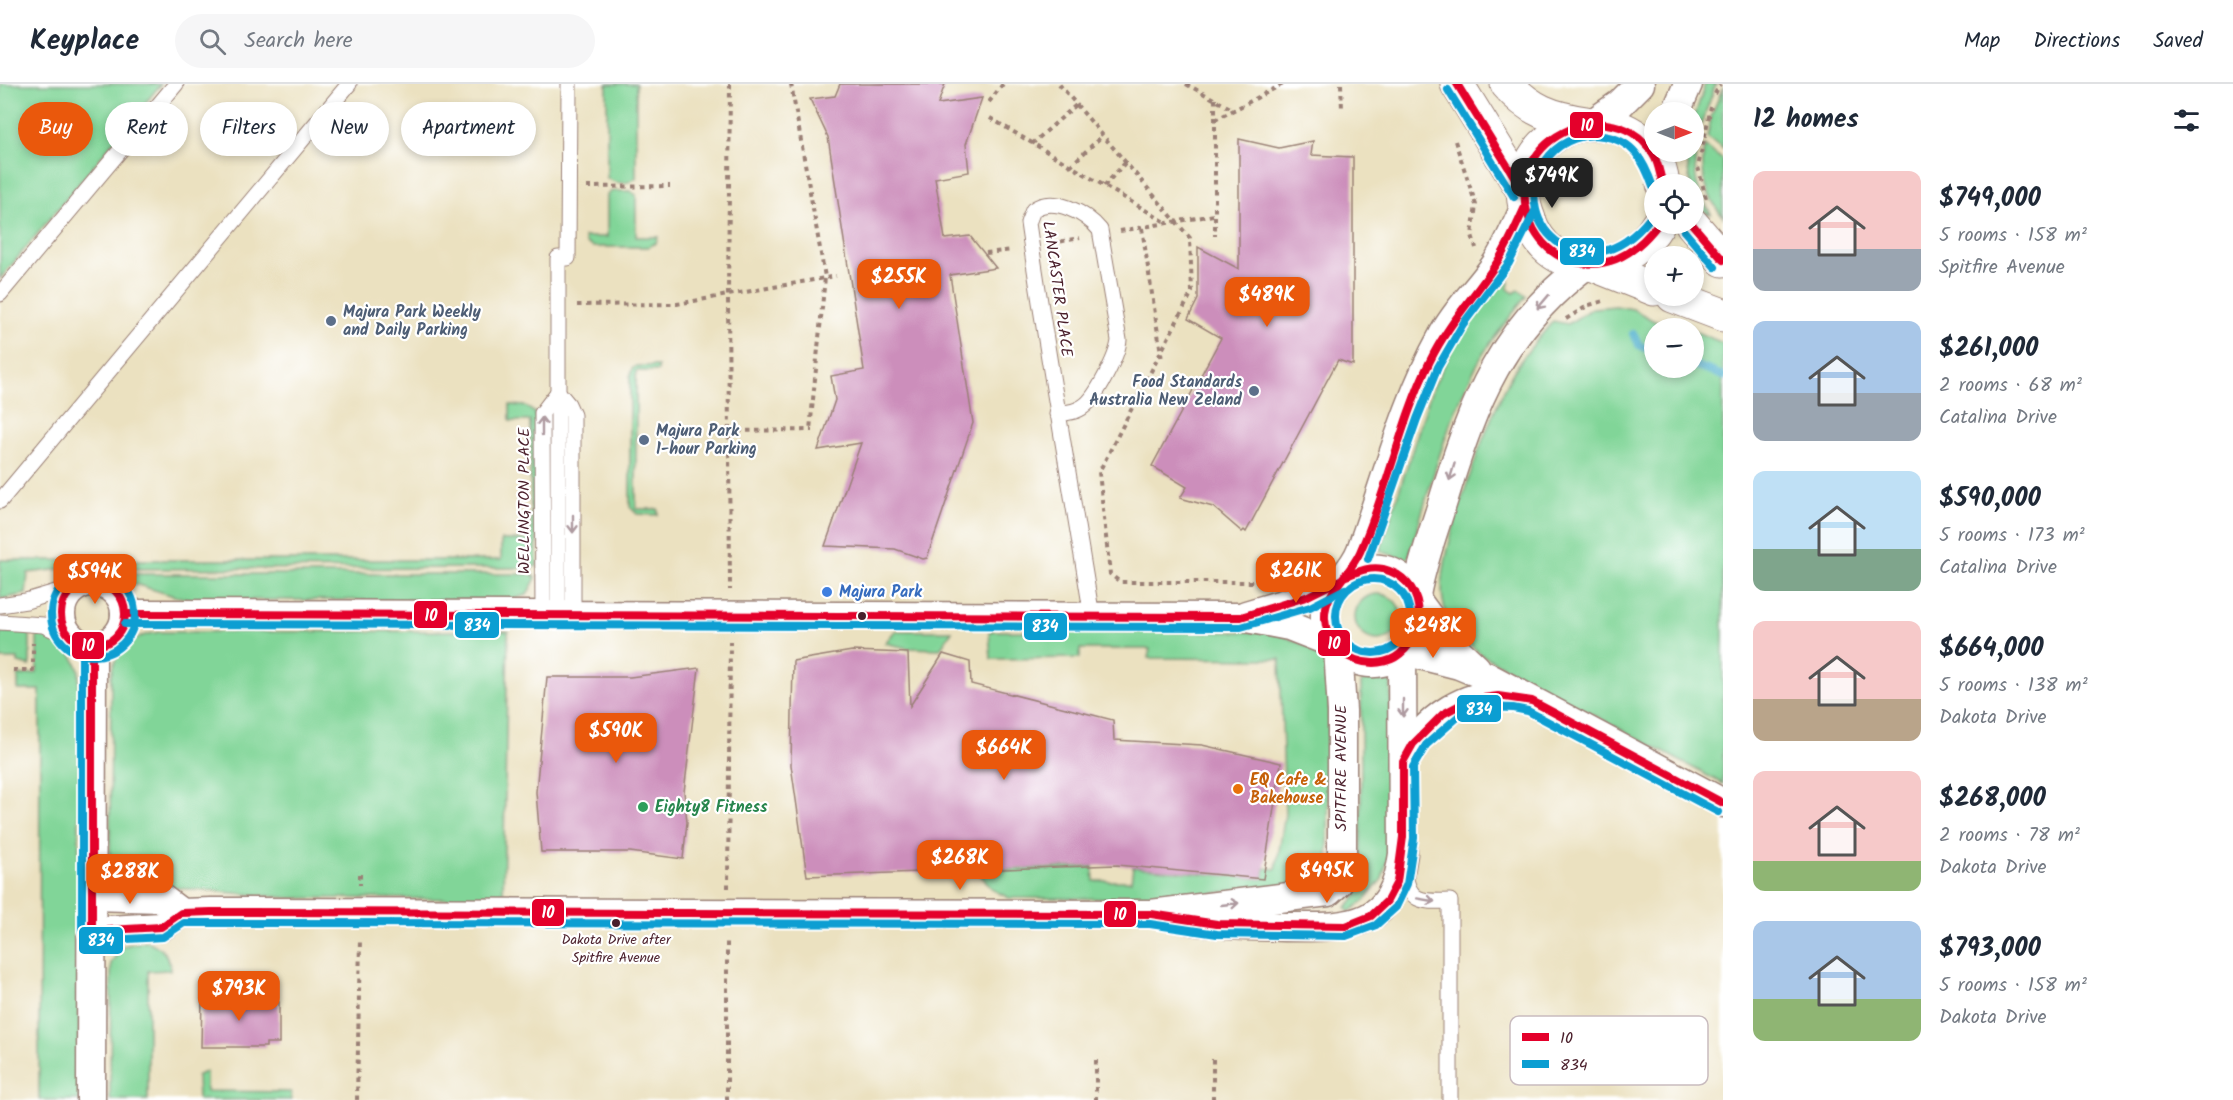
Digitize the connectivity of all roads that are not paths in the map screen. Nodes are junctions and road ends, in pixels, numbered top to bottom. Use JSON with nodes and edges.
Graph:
{"nodes":[{"id":1,"x":176,"y":84,"type":"edge"},
{"id":2,"x":349,"y":84,"type":"edge"},
{"id":3,"x":569,"y":84,"type":"edge"},
{"id":4,"x":1456,"y":84,"type":"edge"},
{"id":5,"x":1507,"y":84,"type":"edge"},
{"id":6,"x":1640,"y":84,"type":"edge"},
{"id":7,"x":1688,"y":84,"type":"edge"},
{"id":8,"x":1680,"y":102,"type":"edge"},
{"id":9,"x":1589,"y":123,"type":"junction"},
{"id":10,"x":1664,"y":174,"type":"edge"},
{"id":11,"x":1524,"y":199,"type":"junction"},
{"id":12,"x":1704,"y":222,"type":"edge"},
{"id":13,"x":1652,"y":234,"type":"edge"},
{"id":14,"x":1723,"y":260,"type":"edge"},
{"id":15,"x":1591,"y":265,"type":"junction"},
{"id":16,"x":1644,"y":284,"type":"edge"},
{"id":17,"x":0,"y":294,"type":"edge"},
{"id":18,"x":1699,"y":306,"type":"edge"},
{"id":19,"x":1723,"y":315,"type":"edge"},
{"id":20,"x":558,"y":392,"type":"junction"},
{"id":21,"x":1057,"y":414,"type":"junction"},
{"id":22,"x":0,"y":501,"type":"edge"},
{"id":23,"x":1342,"y":578,"type":"junction"},
{"id":24,"x":86,"y":583,"type":"junction"},
{"id":25,"x":1417,"y":598,"type":"junction"},
{"id":26,"x":0,"y":605,"type":"edge"},
{"id":27,"x":125,"y":614,"type":"junction"},
{"id":28,"x":558,"y":616,"type":"junction"},
{"id":29,"x":1092,"y":617,"type":"junction"},
{"id":30,"x":1241,"y":617,"type":"junction"},
{"id":31,"x":0,"y":622,"type":"edge"},
{"id":32,"x":83,"y":643,"type":"junction"},
{"id":33,"x":1336,"y":646,"type":"junction"},
{"id":34,"x":1403,"y":652,"type":"junction"},
{"id":35,"x":1488,"y":677,"type":"junction"},
{"id":36,"x":1532,"y":701,"type":"junction"},
{"id":37,"x":1402,"y":763,"type":"junction"},
{"id":38,"x":1723,"y":803,"type":"edge"},
{"id":39,"x":1404,"y":846,"type":"junction"},
{"id":40,"x":92,"y":896,"type":"junction"},
{"id":41,"x":181,"y":913,"type":"junction"},
{"id":42,"x":1151,"y":914,"type":"junction"},
{"id":43,"x":92,"y":931,"type":"junction"},
{"id":44,"x":91,"y":1100,"type":"edge"},
{"id":45,"x":1450,"y":1100,"type":"edge"}],
"edges":[{"from":1,"to":17,"type":"lane"},
{"from":2,"to":22,"type":"lane"},
{"from":3,"to":20,"type":"lane"},
{"from":4,"to":11,"type":"main road"},
{"from":5,"to":9,"type":"main road"},
{"from":6,"to":9,"type":"street"},
{"from":7,"to":8,"type":"street"},
{"from":9,"to":10,"type":"main road"},
{"from":9,"to":11,"type":"main road"},
{"from":11,"to":15,"type":"main road"},
{"from":11,"to":23,"type":"street"},
{"from":12,"to":14,"type":"main road"},
{"from":13,"to":15,"type":"main road"},
{"from":15,"to":16,"type":"main road"},
{"from":15,"to":25,"type":"street","one_way":true},
{"from":18,"to":19,"type":"main road"},
{"from":20,"to":28,"type":"lane","one_way":true},
{"from":28,"to":20,"type":"lane","name":"WELLINGTON PLACE","one_way":true},
{"from":21,"to":21,"type":"lane","name":"LANCASTER PLACE"},
{"from":21,"to":29,"type":"lane","name":"LANCASTER PLACE"},
{"from":23,"to":25,"type":"street"},
{"from":23,"to":30,"type":"street"},
{"from":23,"to":33,"type":"street"},
{"from":24,"to":26,"type":"lane"},
{"from":24,"to":27,"type":"street"},
{"from":24,"to":32,"type":"street"},
{"from":25,"to":34,"type":"street"},
{"from":25,"to":35,"type":"street"},
{"from":27,"to":28,"type":"street"},
{"from":27,"to":32,"type":"street"},
{"from":28,"to":29,"type":"street"},
{"from":29,"to":30,"type":"street"},
{"from":30,"to":33,"type":"street"},
{"from":31,"to":32,"type":"lane"},
{"from":32,"to":40,"type":"street"},
{"from":33,"to":34,"type":"street"},
{"from":42,"to":33,"type":"street","name":"SPITFIRE AVENUE","one_way":true},
{"from":34,"to":35,"type":"street"},
{"from":34,"to":37,"type":"street","one_way":true},
{"from":35,"to":36,"type":"street"},
{"from":36,"to":37,"type":"street"},
{"from":36,"to":38,"type":"street"},
{"from":37,"to":39,"type":"street"},
{"from":39,"to":42,"type":"street"},
{"from":39,"to":45,"type":"lane","one_way":true},
{"from":40,"to":41,"type":"street"},
{"from":40,"to":43,"type":"street"},
{"from":41,"to":42,"type":"street"},
{"from":41,"to":43,"type":"street"},
{"from":43,"to":44,"type":"street"}]}
